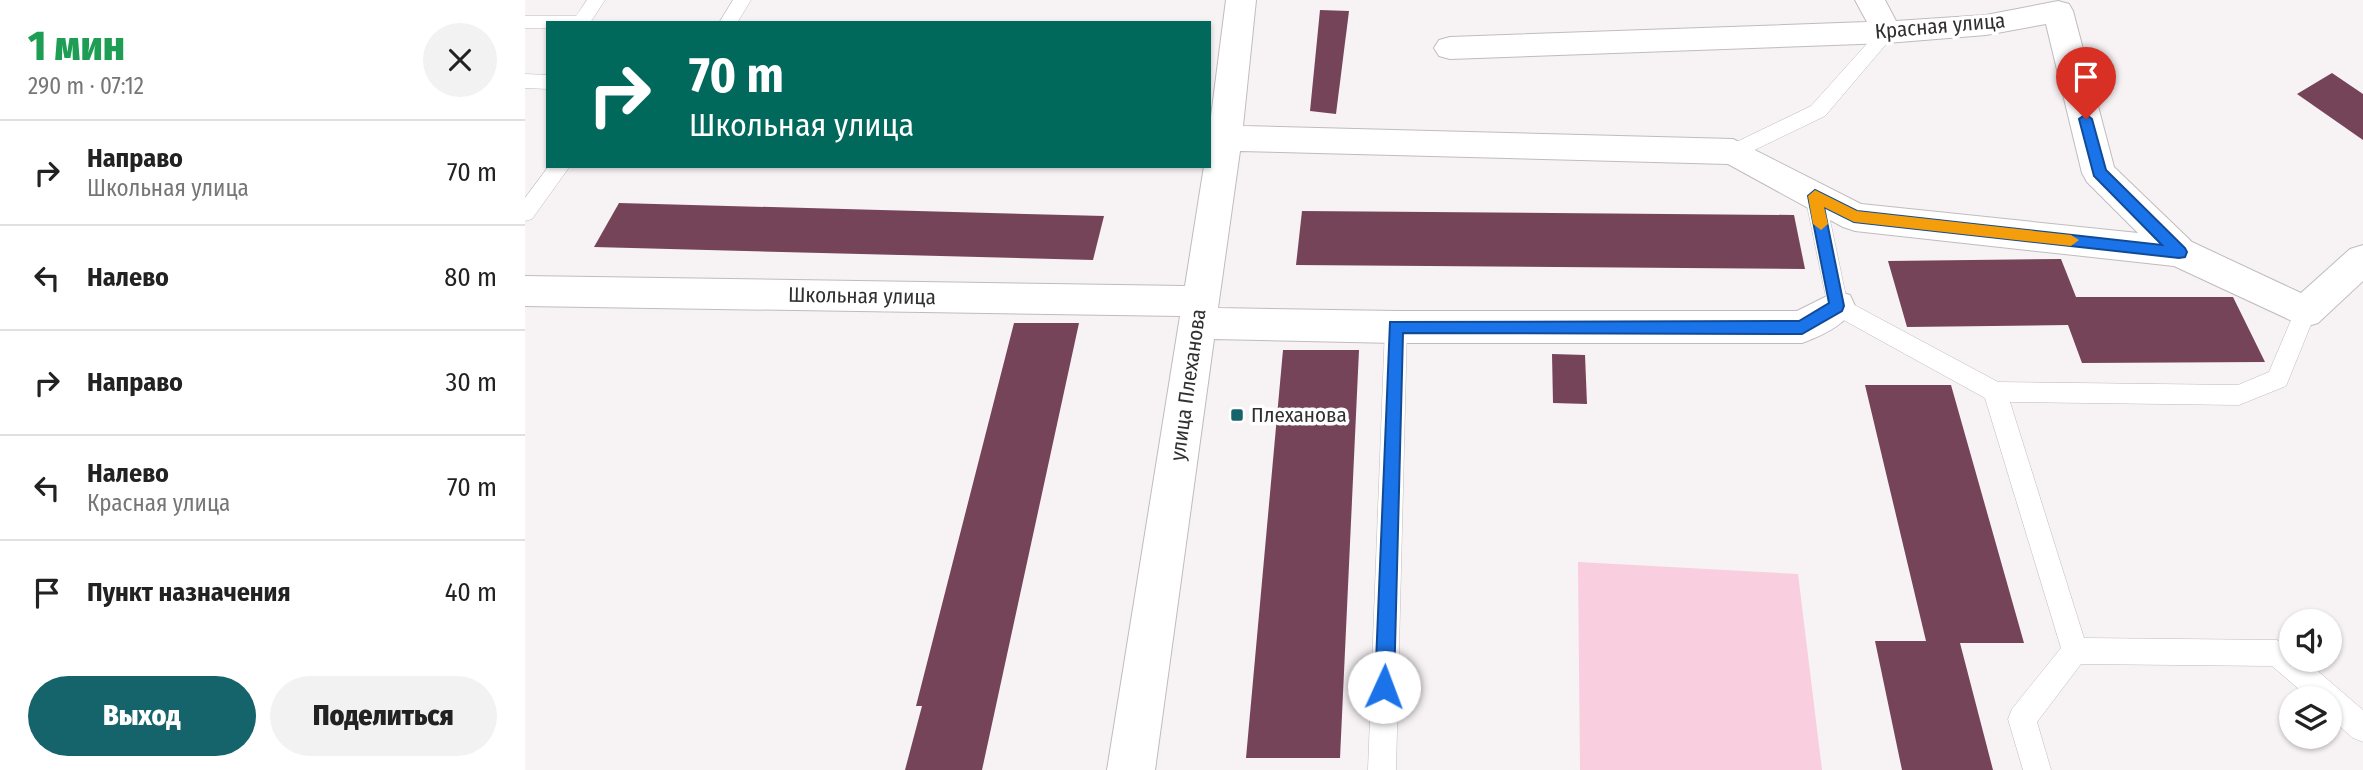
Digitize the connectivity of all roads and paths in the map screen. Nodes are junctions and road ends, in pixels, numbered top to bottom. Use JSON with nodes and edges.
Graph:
{"nodes":[{"id":1,"x":596,"y":0,"type":"edge"},
{"id":2,"x":742,"y":0,"type":"edge"},
{"id":3,"x":1241,"y":0,"type":"edge"},
{"id":4,"x":1870,"y":0,"type":"edge"},
{"id":5,"x":2062,"y":6,"type":"edge"},
{"id":6,"x":582,"y":21,"type":"edge"},
{"id":7,"x":729,"y":21,"type":"edge"},
{"id":8,"x":525,"y":22,"type":"edge"},
{"id":9,"x":546,"y":22,"type":"edge"},
{"id":10,"x":1887,"y":32,"type":"junction"},
{"id":11,"x":1450,"y":48,"type":"dead end"},
{"id":12,"x":525,"y":81,"type":"edge"},
{"id":13,"x":546,"y":82,"type":"edge"},
{"id":14,"x":1217,"y":138,"type":"edge"},
{"id":15,"x":1733,"y":152,"type":"junction"},
{"id":16,"x":559,"y":168,"type":"edge"},
{"id":17,"x":1815,"y":196,"type":"junction"},
{"id":18,"x":525,"y":213,"type":"edge"},
{"id":19,"x":2179,"y":252,"type":"junction"},
{"id":20,"x":2363,"y":259,"type":"edge"},
{"id":21,"x":525,"y":290,"type":"edge"},
{"id":22,"x":1837,"y":306,"type":"junction"},
{"id":23,"x":1199,"y":312,"type":"junction"},
{"id":24,"x":2305,"y":312,"type":"junction"},
{"id":25,"x":1396,"y":327,"type":"junction"},
{"id":26,"x":1996,"y":392,"type":"junction"},
{"id":27,"x":2075,"y":651,"type":"junction"},
{"id":28,"x":2315,"y":686,"type":"edge"},
{"id":29,"x":2342,"y":709,"type":"edge"},
{"id":30,"x":2363,"y":728,"type":"edge"},
{"id":31,"x":1131,"y":770,"type":"edge"},
{"id":32,"x":1382,"y":770,"type":"edge"},
{"id":33,"x":2037,"y":770,"type":"edge"}],
"edges":[{"from":1,"to":6,"type":"lane"},
{"from":2,"to":7,"type":"lane"},
{"from":3,"to":14,"type":"street","name":"улица Плеханова"},
{"from":4,"to":10,"type":"street"},
{"from":5,"to":10,"type":"street","name":"Красная улица"},
{"from":5,"to":19,"type":"street","name":"Красная улица"},
{"from":8,"to":9,"type":"lane"},
{"from":10,"to":11,"type":"street","name":"Красная улица"},
{"from":10,"to":15,"type":"lane"},
{"from":12,"to":13,"type":"lane"},
{"from":14,"to":15,"type":"street"},
{"from":14,"to":23,"type":"street","name":"улица Плеханова"},
{"from":15,"to":17,"type":"street"},
{"from":16,"to":18,"type":"lane"},
{"from":17,"to":19,"type":"street"},
{"from":17,"to":22,"type":"lane"},
{"from":19,"to":24,"type":"street","name":"Красная улица"},
{"from":20,"to":24,"type":"street"},
{"from":21,"to":23,"type":"street","name":"Школьная улица"},
{"from":22,"to":25,"type":"street","name":"Школьная улица"},
{"from":22,"to":26,"type":"lane"},
{"from":23,"to":25,"type":"street","name":"Школьная улица"},
{"from":23,"to":31,"type":"street","name":"улица Плеханова"},
{"from":24,"to":26,"type":"lane"},
{"from":25,"to":32,"type":"lane"},
{"from":26,"to":27,"type":"lane"},
{"from":27,"to":28,"type":"lane"},
{"from":27,"to":33,"type":"lane"},
{"from":29,"to":30,"type":"lane"}]}
